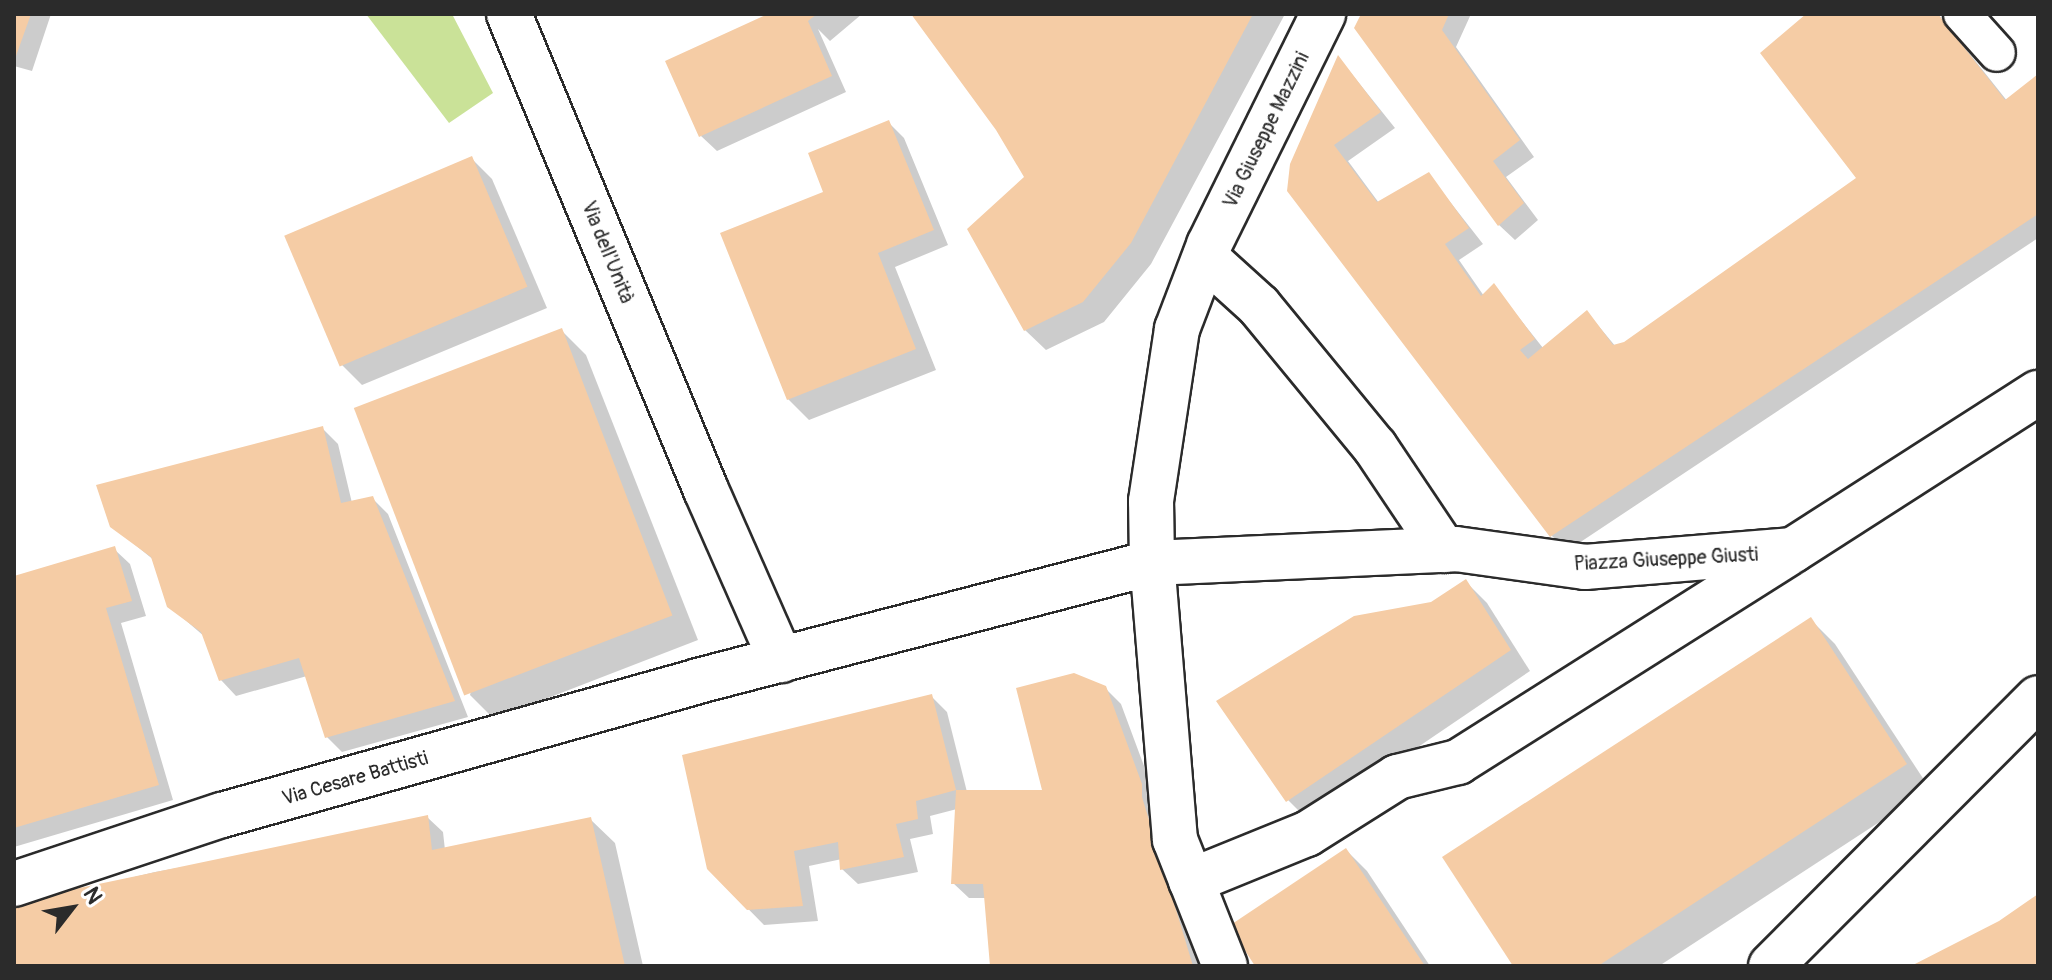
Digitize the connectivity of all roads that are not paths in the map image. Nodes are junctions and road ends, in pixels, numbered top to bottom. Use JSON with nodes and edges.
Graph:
{"nodes":[{"id":1,"x":1323,"y":14,"type":"edge"},
{"id":2,"x":1962,"y":14,"type":"edge"},
{"id":3,"x":518,"y":17,"type":"edge"},
{"id":4,"x":1997,"y":53,"type":"dead end"},
{"id":5,"x":1207,"y":251,"type":"junction"},
{"id":6,"x":2038,"y":393,"type":"edge"},
{"id":7,"x":1444,"y":550,"type":"junction"},
{"id":8,"x":1793,"y":550,"type":"junction"},
{"id":9,"x":1152,"y":563,"type":"junction"},
{"id":10,"x":781,"y":660,"type":"junction"},
{"id":11,"x":2038,"y":698,"type":"edge"},
{"id":12,"x":1191,"y":881,"type":"junction"},
{"id":13,"x":14,"y":884,"type":"edge"},
{"id":14,"x":1225,"y":966,"type":"edge"},
{"id":15,"x":1771,"y":966,"type":"edge"}],
"edges":[{"from":1,"to":5,"type":"street","name":"Via Giuseppe Mazzini"},
{"from":2,"to":4,"type":"lane"},
{"from":3,"to":10,"type":"street","name":"Via dell'Unità"},
{"from":5,"to":7,"type":"street"},
{"from":5,"to":9,"type":"street","name":"Via Giuseppe Mazzini"},
{"from":6,"to":8,"type":"street","name":"Piazza Giuseppe Giusti"},
{"from":7,"to":8,"type":"street","name":"Piazza Giuseppe Giusti"},
{"from":7,"to":9,"type":"street","name":"Piazza Giuseppe Giusti"},
{"from":8,"to":12,"type":"street"},
{"from":9,"to":10,"type":"street","name":"Piazza Giuseppe Giusti"},
{"from":9,"to":12,"type":"street","name":"Via Giuseppe Mazzini"},
{"from":10,"to":13,"type":"street","name":"Via Cesare Battisti"},
{"from":11,"to":15,"type":"street"},
{"from":12,"to":14,"type":"street","name":"Via Giuseppe Mazzini"}]}
